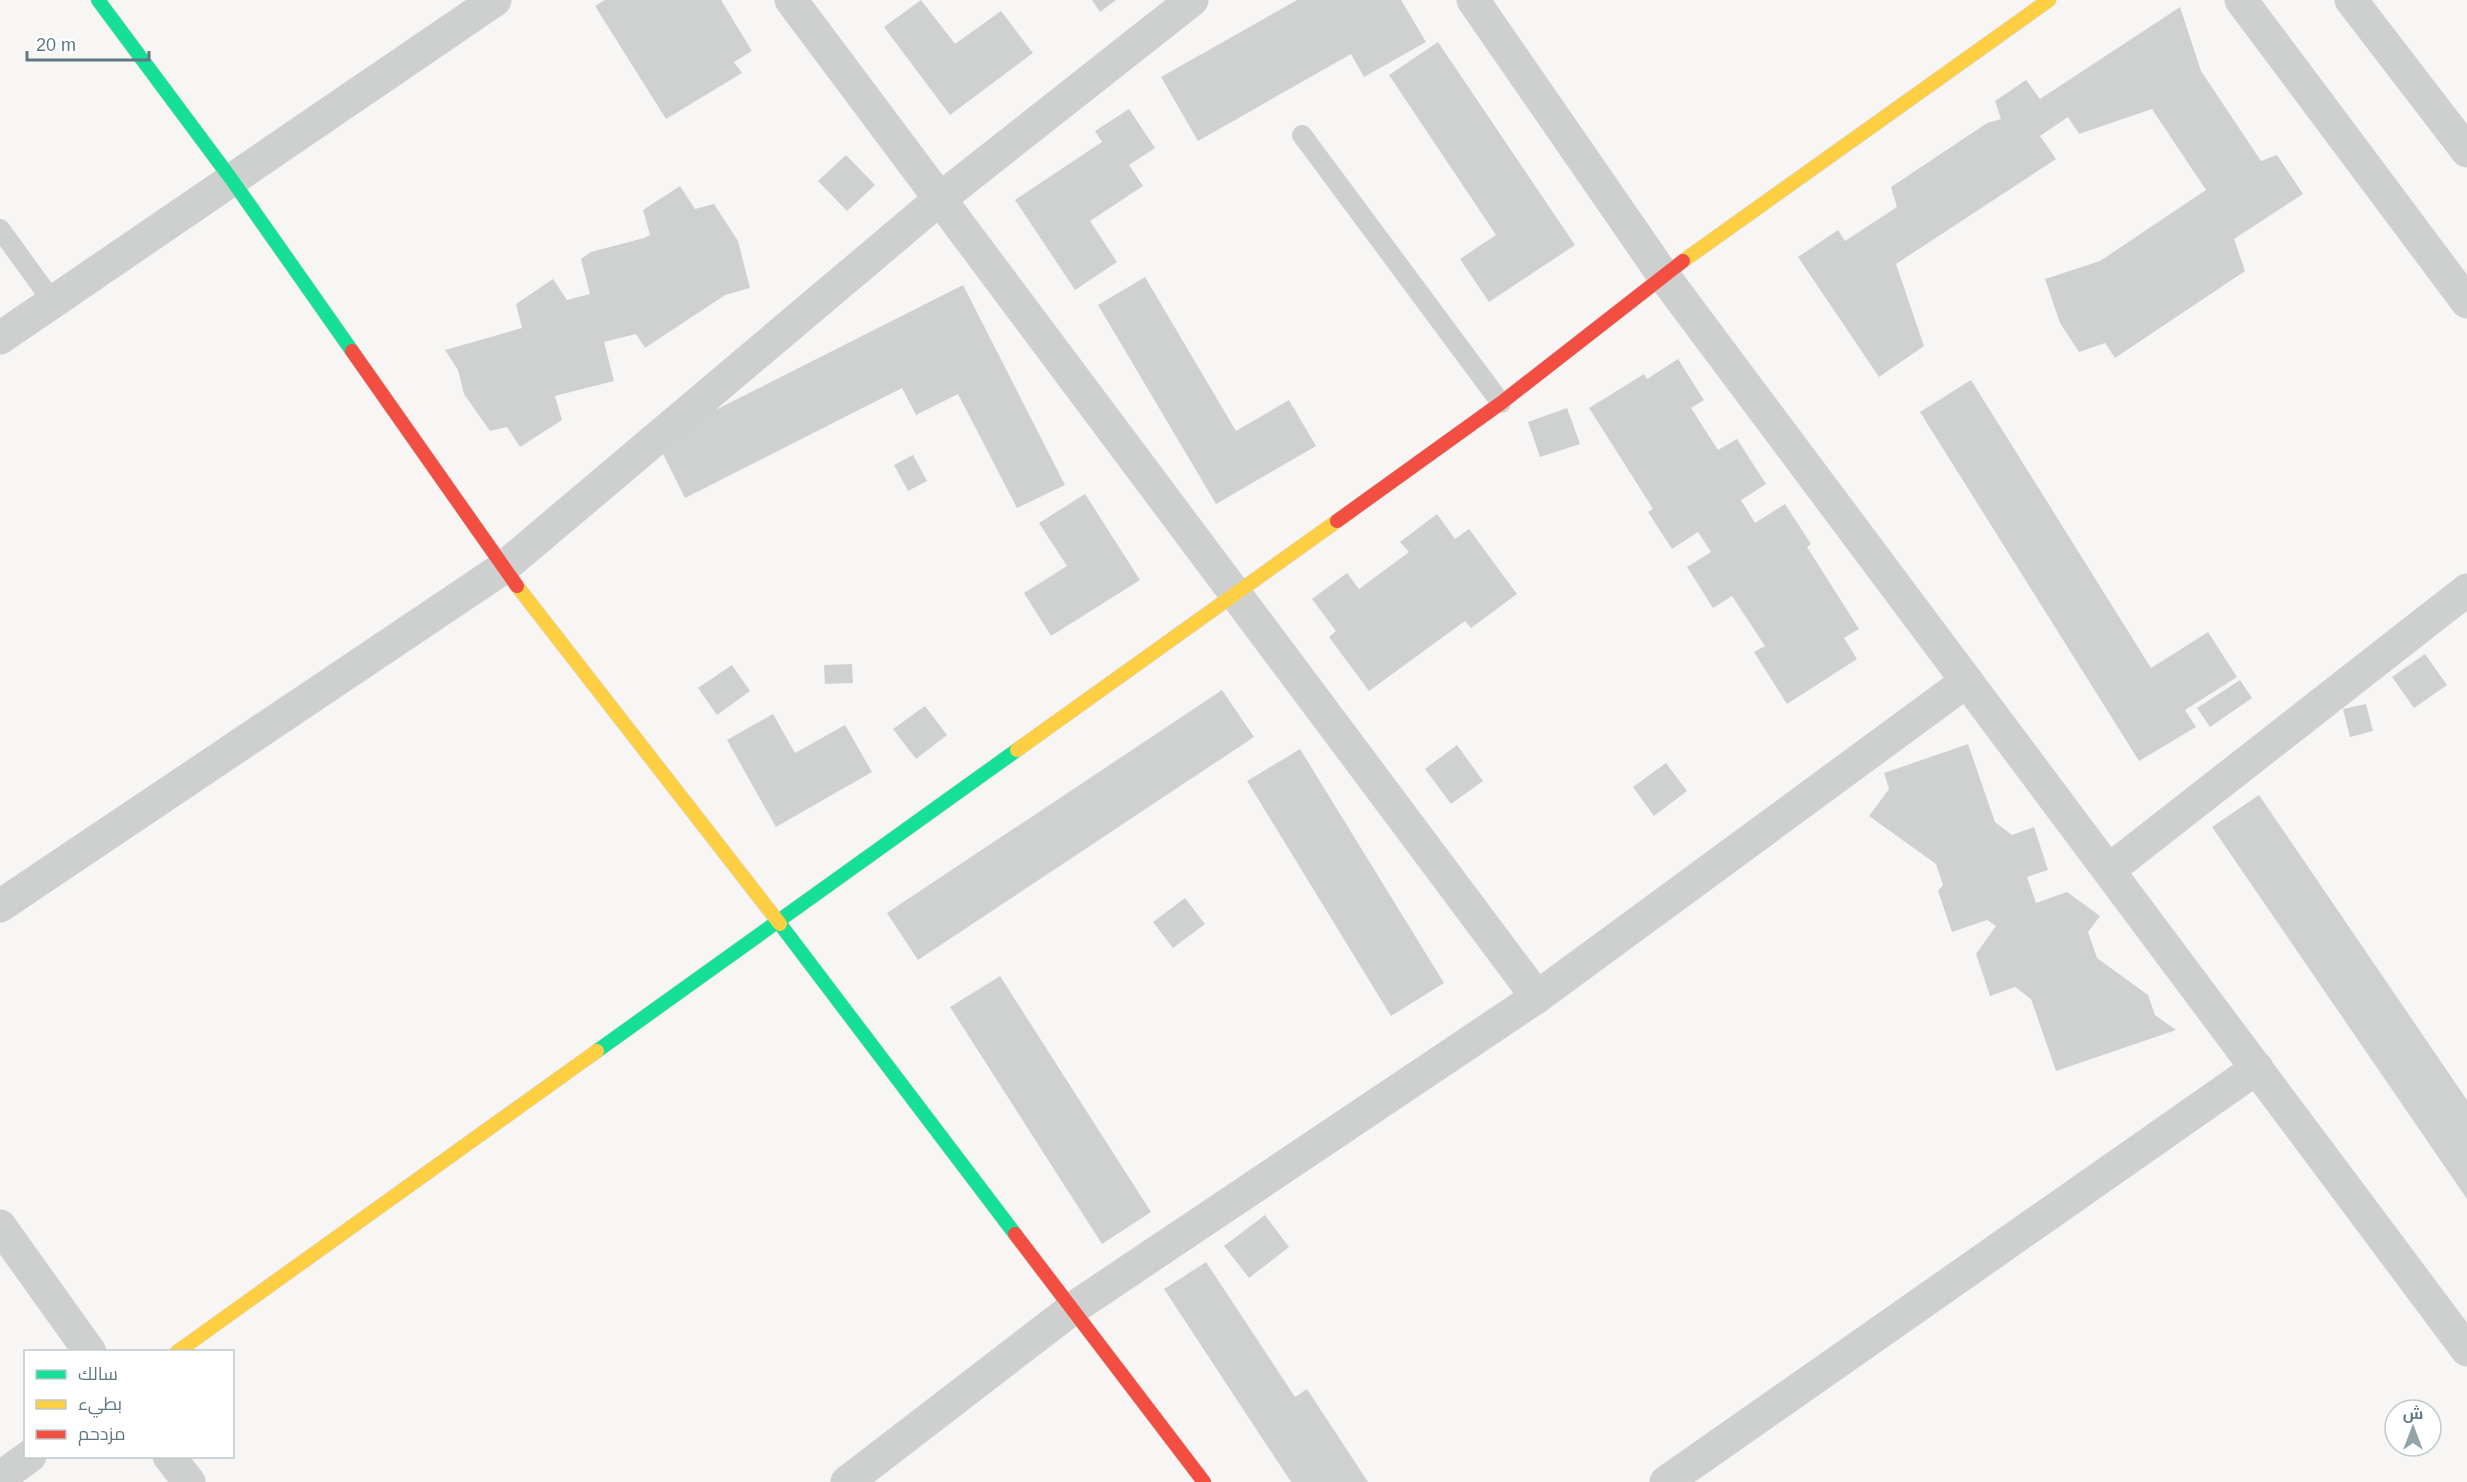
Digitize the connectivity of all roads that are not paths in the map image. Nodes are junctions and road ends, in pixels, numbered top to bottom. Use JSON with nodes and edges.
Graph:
{"nodes":[{"id":1,"x":98,"y":0,"type":"edge"},
{"id":2,"x":495,"y":0,"type":"edge"},
{"id":3,"x":791,"y":0,"type":"edge"},
{"id":4,"x":1192,"y":0,"type":"edge"},
{"id":5,"x":1473,"y":0,"type":"edge"},
{"id":6,"x":2049,"y":0,"type":"edge"},
{"id":7,"x":2241,"y":0,"type":"edge"},
{"id":8,"x":2351,"y":0,"type":"edge"},
{"id":9,"x":1302,"y":135,"type":"dead end"},
{"id":10,"x":2467,"y":151,"type":"edge"},
{"id":11,"x":232,"y":180,"type":"junction"},
{"id":12,"x":941,"y":198,"type":"junction"},
{"id":13,"x":0,"y":229,"type":"edge"},
{"id":14,"x":1663,"y":275,"type":"junction"},
{"id":15,"x":53,"y":302,"type":"junction"},
{"id":16,"x":2467,"y":302,"type":"edge"},
{"id":17,"x":0,"y":338,"type":"edge"},
{"id":18,"x":1501,"y":403,"type":"junction"},
{"id":19,"x":503,"y":568,"type":"junction"},
{"id":20,"x":2467,"y":590,"type":"edge"},
{"id":21,"x":1234,"y":593,"type":"junction"},
{"id":22,"x":1967,"y":681,"type":"junction"},
{"id":23,"x":2109,"y":870,"type":"junction"},
{"id":24,"x":0,"y":906,"type":"edge"},
{"id":25,"x":778,"y":922,"type":"junction"},
{"id":26,"x":1537,"y":997,"type":"junction"},
{"id":27,"x":2257,"y":1068,"type":"junction"},
{"id":28,"x":0,"y":1226,"type":"edge"},
{"id":29,"x":1072,"y":1309,"type":"junction"},
{"id":30,"x":89,"y":1350,"type":"edge"},
{"id":31,"x":180,"y":1350,"type":"edge"},
{"id":32,"x":2467,"y":1350,"type":"edge"},
{"id":33,"x":27,"y":1458,"type":"edge"},
{"id":34,"x":171,"y":1458,"type":"edge"},
{"id":35,"x":0,"y":1478,"type":"edge"},
{"id":36,"x":189,"y":1482,"type":"edge"},
{"id":37,"x":847,"y":1482,"type":"edge"},
{"id":38,"x":1204,"y":1482,"type":"edge"},
{"id":39,"x":1666,"y":1482,"type":"edge"}],
"edges":[{"from":1,"to":11,"type":"street"},
{"from":2,"to":11,"type":"street"},
{"from":3,"to":12,"type":"street"},
{"from":4,"to":12,"type":"street"},
{"from":5,"to":14,"type":"street"},
{"from":6,"to":14,"type":"street"},
{"from":7,"to":16,"type":"street"},
{"from":8,"to":10,"type":"street"},
{"from":9,"to":18,"type":"lane"},
{"from":11,"to":15,"type":"street"},
{"from":11,"to":19,"type":"street"},
{"from":12,"to":19,"type":"street"},
{"from":12,"to":21,"type":"street"},
{"from":13,"to":15,"type":"lane"},
{"from":14,"to":18,"type":"street"},
{"from":14,"to":22,"type":"street"},
{"from":15,"to":17,"type":"street"},
{"from":18,"to":21,"type":"street"},
{"from":19,"to":24,"type":"street"},
{"from":19,"to":25,"type":"street"},
{"from":20,"to":23,"type":"street"},
{"from":21,"to":25,"type":"street"},
{"from":21,"to":26,"type":"street"},
{"from":22,"to":23,"type":"street"},
{"from":22,"to":26,"type":"street"},
{"from":23,"to":27,"type":"street"},
{"from":25,"to":29,"type":"street"},
{"from":25,"to":31,"type":"street"},
{"from":26,"to":29,"type":"street"},
{"from":27,"to":32,"type":"street"},
{"from":27,"to":39,"type":"street"},
{"from":28,"to":30,"type":"street"},
{"from":29,"to":37,"type":"street"},
{"from":29,"to":38,"type":"street"},
{"from":33,"to":35,"type":"street"},
{"from":34,"to":36,"type":"street"}]}
